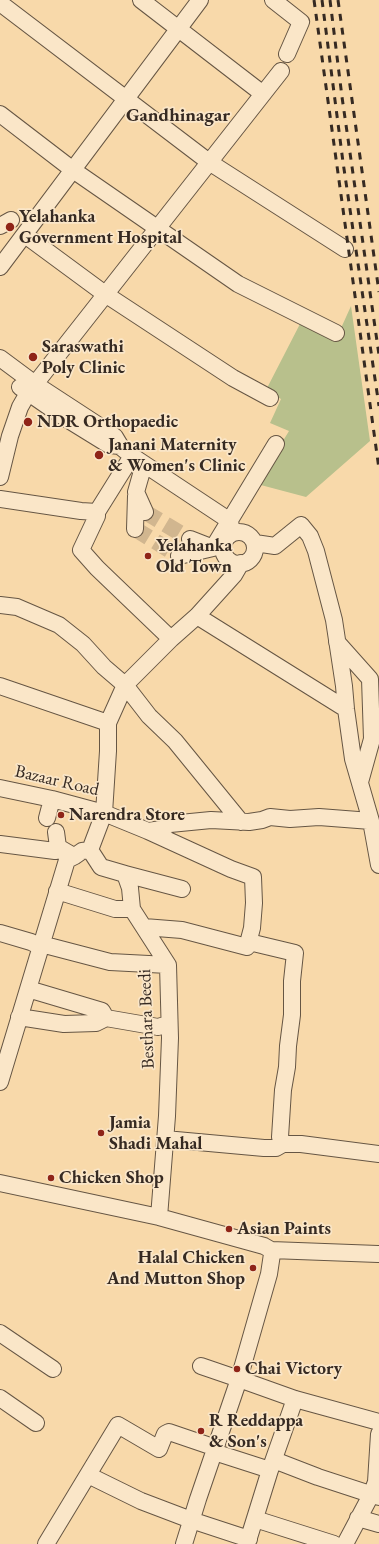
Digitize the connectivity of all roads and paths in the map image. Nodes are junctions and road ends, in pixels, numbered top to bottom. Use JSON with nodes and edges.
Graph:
{"nodes":[{"id":1,"x":141,"y":0,"type":"edge"},
{"id":2,"x":200,"y":0,"type":"edge"},
{"id":3,"x":273,"y":0,"type":"edge"},
{"id":4,"x":0,"y":3,"type":"edge"},
{"id":5,"x":179,"y":28,"type":"junction"},
{"id":6,"x":287,"y":54,"type":"dead end"},
{"id":7,"x":282,"y":71,"type":"dead end"},
{"id":8,"x":263,"y":94,"type":"junction"},
{"id":9,"x":126,"y":99,"type":"junction"},
{"id":10,"x":0,"y":114,"type":"edge"},
{"id":11,"x":209,"y":162,"type":"junction"},
{"id":12,"x":73,"y":170,"type":"junction"},
{"id":13,"x":156,"y":229,"type":"junction"},
{"id":14,"x":25,"y":235,"type":"junction"},
{"id":15,"x":345,"y":249,"type":"dead end"},
{"id":16,"x":0,"y":267,"type":"edge"},
{"id":17,"x":105,"y":294,"type":"junction"},
{"id":18,"x":336,"y":333,"type":"dead end"},
{"id":19,"x":0,"y":358,"type":"edge"},
{"id":20,"x":0,"y":371,"type":"edge"},
{"id":21,"x":31,"y":388,"type":"junction"},
{"id":22,"x":270,"y":398,"type":"dead end"},
{"id":23,"x":276,"y":444,"type":"dead end"},
{"id":24,"x":132,"y":455,"type":"junction"},
{"id":25,"x":0,"y":477,"type":"edge"},
{"id":26,"x":0,"y":499,"type":"edge"},
{"id":27,"x":97,"y":512,"type":"junction"},
{"id":28,"x":140,"y":520,"type":"dead end"},
{"id":29,"x":231,"y":527,"type":"junction"},
{"id":30,"x":255,"y":544,"type":"junction"},
{"id":31,"x":185,"y":547,"type":"tunnel mouth"},
{"id":32,"x":241,"y":563,"type":"junction"},
{"id":33,"x":0,"y":605,"type":"edge"},
{"id":34,"x":197,"y":616,"type":"junction"},
{"id":35,"x":171,"y":639,"type":"junction"},
{"id":36,"x":337,"y":642,"type":"junction"},
{"id":37,"x":375,"y":678,"type":"edge"},
{"id":38,"x":125,"y":685,"type":"junction"},
{"id":39,"x":0,"y":686,"type":"edge"},
{"id":40,"x":346,"y":709,"type":"junction"},
{"id":41,"x":108,"y":723,"type":"junction"},
{"id":42,"x":360,"y":784,"type":"junction"},
{"id":43,"x":0,"y":788,"type":"edge"},
{"id":44,"x":52,"y":799,"type":"junction"},
{"id":45,"x":104,"y":812,"type":"junction"},
{"id":46,"x":47,"y":818,"type":"dead end"},
{"id":47,"x":371,"y":821,"type":"junction"},
{"id":48,"x":241,"y":822,"type":"junction"},
{"id":49,"x":148,"y":831,"type":"junction"},
{"id":50,"x":56,"y":832,"type":"dead end"},
{"id":51,"x":0,"y":844,"type":"edge"},
{"id":52,"x":90,"y":850,"type":"junction"},
{"id":53,"x":69,"y":853,"type":"junction"},
{"id":54,"x":379,"y":865,"type":"edge"},
{"id":55,"x":125,"y":874,"type":"junction"},
{"id":56,"x":182,"y":889,"type":"dead end"},
{"id":57,"x":57,"y":891,"type":"junction"},
{"id":58,"x":132,"y":909,"type":"junction"},
{"id":59,"x":144,"y":927,"type":"junction"},
{"id":60,"x":0,"y":933,"type":"edge"},
{"id":61,"x":248,"y":942,"type":"junction"},
{"id":62,"x":41,"y":945,"type":"junction"},
{"id":63,"x":168,"y":965,"type":"junction"},
{"id":64,"x":28,"y":989,"type":"junction"},
{"id":65,"x":19,"y":1017,"type":"junction"},
{"id":66,"x":106,"y":1018,"type":"junction"},
{"id":67,"x":168,"y":1024,"type":"junction"},
{"id":68,"x":6,"y":1040,"type":"edge"},
{"id":69,"x":0,"y":1082,"type":"edge"},
{"id":70,"x":165,"y":1139,"type":"junction"},
{"id":71,"x":283,"y":1144,"type":"junction"},
{"id":72,"x":379,"y":1154,"type":"edge"},
{"id":73,"x":0,"y":1183,"type":"edge"},
{"id":74,"x":158,"y":1217,"type":"junction"},
{"id":75,"x":271,"y":1250,"type":"junction"},
{"id":76,"x":378,"y":1254,"type":"edge"},
{"id":77,"x":0,"y":1333,"type":"edge"},
{"id":78,"x":201,"y":1366,"type":"dead end"},
{"id":79,"x":54,"y":1369,"type":"dead end"},
{"id":80,"x":239,"y":1379,"type":"junction"},
{"id":81,"x":0,"y":1398,"type":"edge"},
{"id":82,"x":296,"y":1399,"type":"junction"},
{"id":83,"x":379,"y":1422,"type":"edge"},
{"id":84,"x":36,"y":1423,"type":"dead end"},
{"id":85,"x":379,"y":1434,"type":"edge"},
{"id":86,"x":215,"y":1450,"type":"junction"},
{"id":87,"x":272,"y":1465,"type":"junction"},
{"id":88,"x":88,"y":1475,"type":"junction"},
{"id":89,"x":375,"y":1496,"type":"edge"},
{"id":90,"x":358,"y":1518,"type":"junction"},
{"id":91,"x":255,"y":1519,"type":"junction"},
{"id":92,"x":191,"y":1520,"type":"junction"},
{"id":93,"x":379,"y":1524,"type":"edge"},
{"id":94,"x":248,"y":1541,"type":"edge"},
{"id":95,"x":46,"y":1544,"type":"edge"},
{"id":96,"x":184,"y":1544,"type":"edge"},
{"id":97,"x":334,"y":1544,"type":"edge"},
{"id":98,"x":345,"y":1544,"type":"edge"}],
"edges":[{"from":1,"to":5,"type":"street"},
{"from":2,"to":5,"type":"street"},
{"from":3,"to":6,"type":"street"},
{"from":4,"to":9,"type":"street"},
{"from":5,"to":8,"type":"street"},
{"from":5,"to":9,"type":"street"},
{"from":7,"to":8,"type":"street"},
{"from":8,"to":11,"type":"street"},
{"from":9,"to":11,"type":"street"},
{"from":9,"to":12,"type":"street"},
{"from":10,"to":12,"type":"street"},
{"from":11,"to":13,"type":"street"},
{"from":11,"to":15,"type":"street"},
{"from":12,"to":13,"type":"street"},
{"from":12,"to":14,"type":"street"},
{"from":13,"to":17,"type":"street"},
{"from":13,"to":18,"type":"street"},
{"from":14,"to":16,"type":"street"},
{"from":14,"to":17,"type":"street"},
{"from":17,"to":21,"type":"street"},
{"from":17,"to":22,"type":"street"},
{"from":19,"to":21,"type":"street"},
{"from":20,"to":21,"type":"street"},
{"from":21,"to":24,"type":"street"},
{"from":21,"to":25,"type":"street"},
{"from":23,"to":29,"type":"street"},
{"from":24,"to":27,"type":"street"},
{"from":24,"to":28,"type":"street"},
{"from":24,"to":29,"type":"street"},
{"from":26,"to":27,"type":"street"},
{"from":27,"to":35,"type":"street"},
{"from":29,"to":30,"type":"street"},
{"from":29,"to":31,"type":"street"},
{"from":29,"to":32,"type":"street"},
{"from":30,"to":32,"type":"street"},
{"from":30,"to":36,"type":"street"},
{"from":32,"to":34,"type":"street"},
{"from":33,"to":38,"type":"street"},
{"from":34,"to":35,"type":"street"},
{"from":34,"to":40,"type":"street"},
{"from":35,"to":38,"type":"street"},
{"from":36,"to":37,"type":"street"},
{"from":36,"to":40,"type":"street"},
{"from":37,"to":42,"type":"street"},
{"from":38,"to":41,"type":"street"},
{"from":38,"to":48,"type":"street"},
{"from":39,"to":41,"type":"street"},
{"from":40,"to":42,"type":"street"},
{"from":41,"to":45,"type":"street"},
{"from":42,"to":47,"type":"street"},
{"from":43,"to":44,"type":"street","name":"Bazaar Road"},
{"from":44,"to":45,"type":"street","name":"Bazaar Road"},
{"from":44,"to":46,"type":"street"},
{"from":45,"to":49,"type":"street","name":"Bazaar Road"},
{"from":45,"to":52,"type":"street"},
{"from":47,"to":48,"type":"street"},
{"from":47,"to":54,"type":"street"},
{"from":48,"to":49,"type":"street"},
{"from":49,"to":61,"type":"street","name":"Bazaar Road"},
{"from":50,"to":53,"type":"street"},
{"from":51,"to":53,"type":"street"},
{"from":52,"to":53,"type":"street"},
{"from":52,"to":55,"type":"street"},
{"from":53,"to":57,"type":"street"},
{"from":55,"to":56,"type":"street"},
{"from":55,"to":58,"type":"street","name":"Besthara Beedi"},
{"from":57,"to":58,"type":"street"},
{"from":57,"to":62,"type":"street"},
{"from":58,"to":59,"type":"street","name":"Besthara Beedi"},
{"from":59,"to":61,"type":"street"},
{"from":59,"to":63,"type":"street","name":"Besthara Beedi"},
{"from":60,"to":62,"type":"street"},
{"from":61,"to":71,"type":"street"},
{"from":62,"to":63,"type":"street"},
{"from":62,"to":64,"type":"street"},
{"from":63,"to":67,"type":"street","name":"Besthara Beedi"},
{"from":64,"to":65,"type":"street"},
{"from":64,"to":66,"type":"street"},
{"from":65,"to":66,"type":"street"},
{"from":65,"to":68,"type":"street"},
{"from":66,"to":67,"type":"street"},
{"from":67,"to":70,"type":"street","name":"Besthara Beedi"},
{"from":68,"to":69,"type":"street"},
{"from":70,"to":71,"type":"street"},
{"from":70,"to":74,"type":"street","name":"Besthara Beedi"},
{"from":71,"to":72,"type":"street"},
{"from":73,"to":74,"type":"street"},
{"from":74,"to":75,"type":"street"},
{"from":75,"to":76,"type":"street"},
{"from":75,"to":80,"type":"street"},
{"from":77,"to":79,"type":"street"},
{"from":78,"to":80,"type":"street"},
{"from":80,"to":82,"type":"street"},
{"from":80,"to":86,"type":"street"},
{"from":81,"to":84,"type":"street"},
{"from":82,"to":83,"type":"street"},
{"from":82,"to":87,"type":"street"},
{"from":85,"to":89,"type":"street"},
{"from":86,"to":87,"type":"street"},
{"from":86,"to":88,"type":"street"},
{"from":86,"to":92,"type":"street"},
{"from":87,"to":89,"type":"street"},
{"from":87,"to":91,"type":"street"},
{"from":88,"to":92,"type":"street"},
{"from":88,"to":95,"type":"street"},
{"from":89,"to":90,"type":"street"},
{"from":90,"to":93,"type":"street"},
{"from":90,"to":98,"type":"street"},
{"from":91,"to":94,"type":"street"},
{"from":91,"to":97,"type":"street"},
{"from":92,"to":94,"type":"street"},
{"from":92,"to":96,"type":"street"}]}
